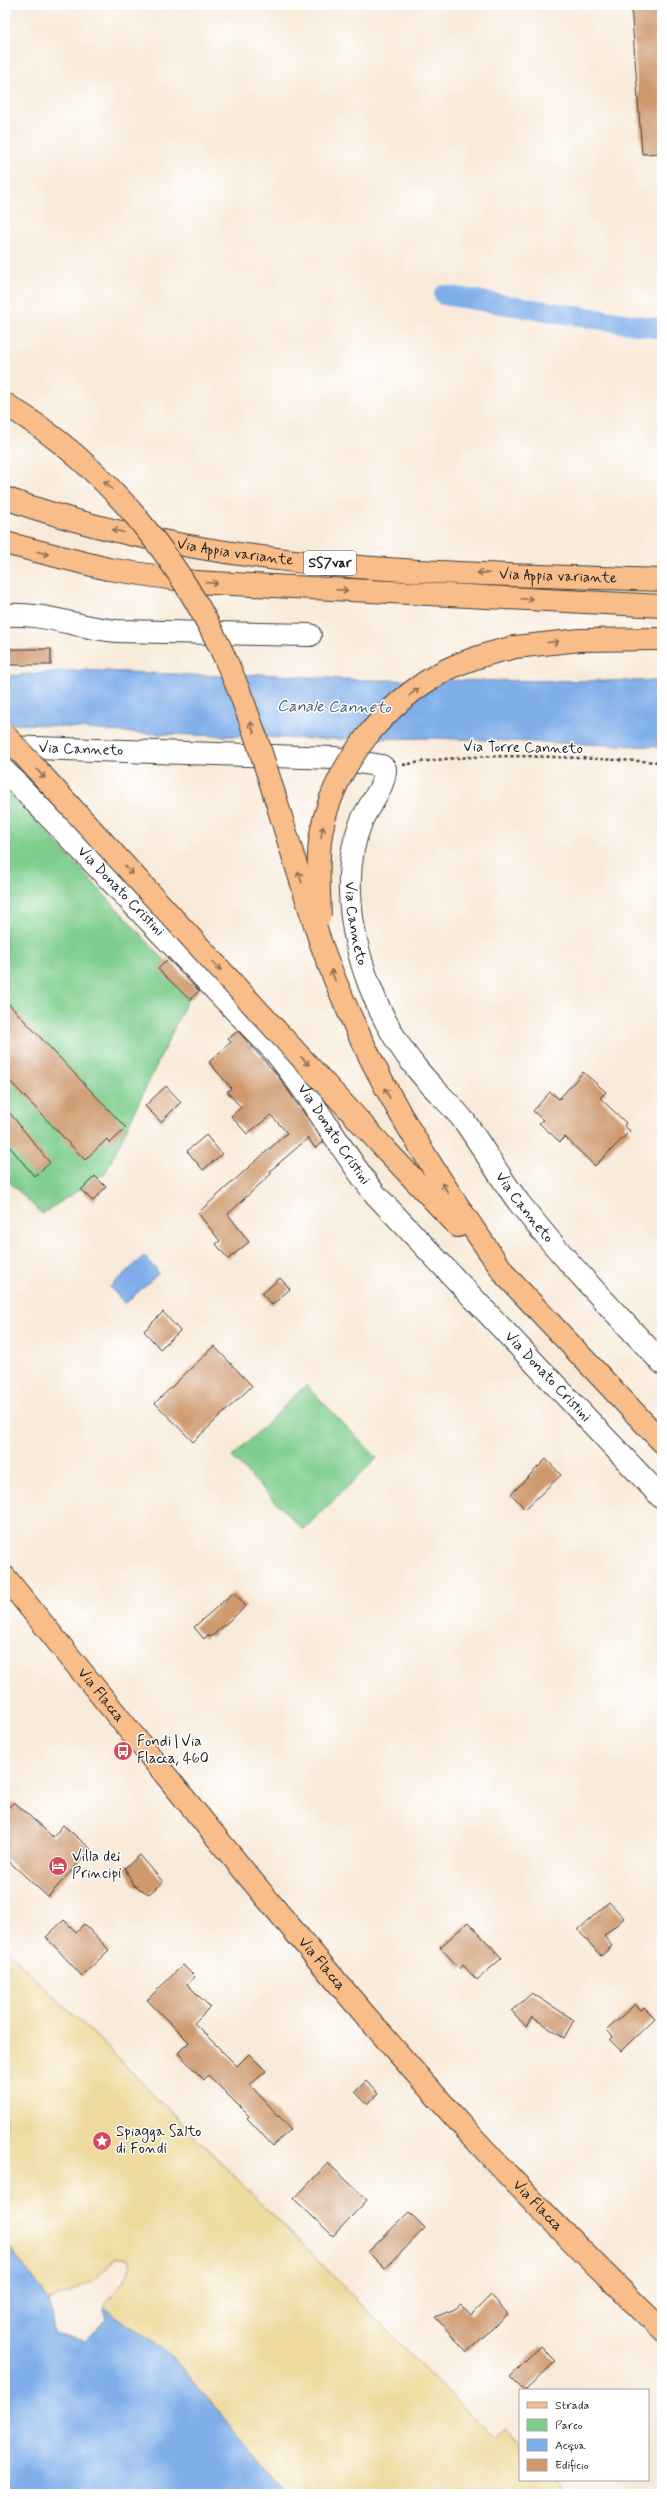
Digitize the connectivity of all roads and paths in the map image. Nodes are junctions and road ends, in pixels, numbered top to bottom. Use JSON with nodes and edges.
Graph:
{"nodes":[{"id":1,"x":5,"y":404,"type":"edge"},
{"id":2,"x":5,"y":498,"type":"edge"},
{"id":3,"x":5,"y":543,"type":"edge"},
{"id":4,"x":662,"y":580,"type":"edge"},
{"id":5,"x":662,"y":606,"type":"edge"},
{"id":6,"x":5,"y":615,"type":"edge"},
{"id":7,"x":310,"y":635,"type":"dead end"},
{"id":8,"x":662,"y":639,"type":"edge"},
{"id":9,"x":5,"y":735,"type":"edge"},
{"id":10,"x":5,"y":748,"type":"edge"},
{"id":11,"x":662,"y":762,"type":"edge"},
{"id":12,"x":385,"y":769,"type":"junction"},
{"id":13,"x":5,"y":771,"type":"edge"},
{"id":14,"x":320,"y":941,"type":"junction"},
{"id":15,"x":507,"y":1277,"type":"junction"},
{"id":16,"x":662,"y":1363,"type":"edge"},
{"id":17,"x":662,"y":1442,"type":"edge"},
{"id":18,"x":662,"y":1498,"type":"edge"},
{"id":19,"x":5,"y":1577,"type":"edge"},
{"id":20,"x":662,"y":2330,"type":"edge"}],
"edges":[{"from":14,"to":1,"type":"main road","one_way":true,"bridge":true},
{"from":4,"to":2,"type":"main road","name":"Via Appia variante","number":"SS7var","one_way":true},
{"from":3,"to":5,"type":"main road","name":"Via Appia variante","number":"SS7var","one_way":true},
{"from":6,"to":7,"type":"street"},
{"from":14,"to":8,"type":"main road","one_way":true,"bridge":true},
{"from":9,"to":15,"type":"main road","one_way":true,"bridge":true},
{"from":10,"to":12,"type":"street","name":"Via Canneto"},
{"from":11,"to":12,"type":"path","name":"Via Torre Canneto"},
{"from":12,"to":16,"type":"street","name":"Via Canneto"},
{"from":13,"to":18,"type":"street","name":"Via Donato Cristini"},
{"from":15,"to":14,"type":"main road","one_way":true},
{"from":15,"to":17,"type":"main road"},
{"from":19,"to":20,"type":"main road","name":"Via Flacca"}]}
